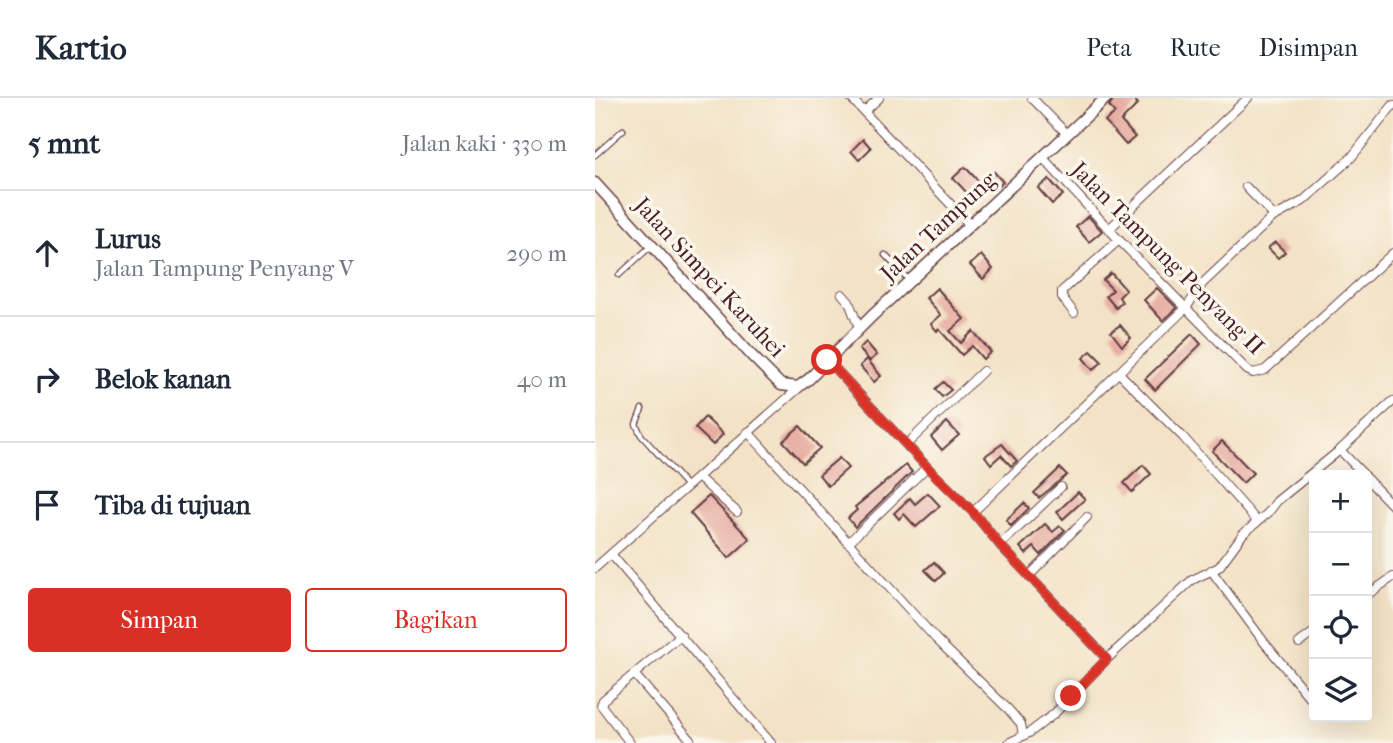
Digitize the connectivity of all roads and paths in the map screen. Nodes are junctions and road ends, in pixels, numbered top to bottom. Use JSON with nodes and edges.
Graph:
{"nodes":[{"id":1,"x":851,"y":98,"type":"edge"},
{"id":2,"x":879,"y":98,"type":"edge"},
{"id":3,"x":1031,"y":98,"type":"edge"},
{"id":4,"x":1106,"y":98,"type":"edge"},
{"id":5,"x":1248,"y":98,"type":"edge"},
{"id":6,"x":1393,"y":105,"type":"edge"},
{"id":7,"x":865,"y":112,"type":"junction"},
{"id":8,"x":623,"y":130,"type":"dead end"},
{"id":9,"x":1067,"y":134,"type":"junction"},
{"id":10,"x":595,"y":155,"type":"edge"},
{"id":11,"x":1043,"y":158,"type":"junction"},
{"id":12,"x":595,"y":183,"type":"edge"},
{"id":13,"x":1246,"y":187,"type":"dead end"},
{"id":14,"x":1274,"y":216,"type":"junction"},
{"id":15,"x":970,"y":225,"type":"junction"},
{"id":16,"x":1109,"y":229,"type":"junction"},
{"id":17,"x":1119,"y":240,"type":"junction"},
{"id":18,"x":652,"y":245,"type":"junction"},
{"id":19,"x":1393,"y":253,"type":"edge"},
{"id":20,"x":885,"y":255,"type":"dead end"},
{"id":21,"x":619,"y":275,"type":"dead end"},
{"id":22,"x":910,"y":281,"type":"junction"},
{"id":23,"x":842,"y":294,"type":"dead end"},
{"id":24,"x":1186,"y":308,"type":"junction"},
{"id":25,"x":1074,"y":313,"type":"dead end"},
{"id":26,"x":859,"y":328,"type":"junction"},
{"id":27,"x":827,"y":360,"type":"junction"},
{"id":28,"x":983,"y":370,"type":"dead end"},
{"id":29,"x":1119,"y":373,"type":"junction"},
{"id":30,"x":800,"y":387,"type":"junction"},
{"id":31,"x":1393,"y":401,"type":"edge"},
{"id":32,"x":642,"y":409,"type":"dead end"},
{"id":33,"x":748,"y":432,"type":"junction"},
{"id":34,"x":907,"y":444,"type":"junction"},
{"id":35,"x":1340,"y":450,"type":"junction"},
{"id":36,"x":927,"y":467,"type":"junction"},
{"id":37,"x":1359,"y":470,"type":"edge"},
{"id":38,"x":699,"y":478,"type":"junction"},
{"id":39,"x":1372,"y":484,"type":"edge"},
{"id":40,"x":1061,"y":487,"type":"dead end"},
{"id":41,"x":688,"y":488,"type":"junction"},
{"id":42,"x":1393,"y":506,"type":"edge"},
{"id":43,"x":737,"y":512,"type":"dead end"},
{"id":44,"x":973,"y":512,"type":"junction"},
{"id":45,"x":1087,"y":517,"type":"dead end"},
{"id":46,"x":1257,"y":520,"type":"junction"},
{"id":47,"x":848,"y":543,"type":"junction"},
{"id":48,"x":1000,"y":545,"type":"junction"},
{"id":49,"x":611,"y":554,"type":"junction"},
{"id":50,"x":595,"y":568,"type":"edge"},
{"id":51,"x":1211,"y":570,"type":"junction"},
{"id":52,"x":1029,"y":576,"type":"junction"},
{"id":53,"x":1393,"y":577,"type":"edge"},
{"id":54,"x":1372,"y":592,"type":"edge"},
{"id":55,"x":681,"y":635,"type":"junction"},
{"id":56,"x":1309,"y":636,"type":"edge"},
{"id":57,"x":1299,"y":643,"type":"dead end"},
{"id":58,"x":1107,"y":659,"type":"junction"},
{"id":59,"x":635,"y":675,"type":"junction"},
{"id":60,"x":1309,"y":697,"type":"dead end"},
{"id":61,"x":1023,"y":736,"type":"junction"},
{"id":62,"x":690,"y":739,"type":"dead end"},
{"id":63,"x":630,"y":743,"type":"edge"},
{"id":64,"x":771,"y":743,"type":"edge"},
{"id":65,"x":1007,"y":743,"type":"edge"}],
"edges":[{"from":1,"to":7,"type":"street"},
{"from":2,"to":7,"type":"street"},
{"from":3,"to":9,"type":"street"},
{"from":4,"to":9,"type":"main road","name":"Jalan Tampung"},
{"from":5,"to":16,"type":"street"},
{"from":6,"to":14,"type":"street"},
{"from":7,"to":15,"type":"street"},
{"from":8,"to":10,"type":"lane"},
{"from":9,"to":11,"type":"main road","name":"Jalan Tampung"},
{"from":11,"to":15,"type":"main road","name":"Jalan Tampung"},
{"from":11,"to":16,"type":"street","name":"Jalan Tampung Penyang II"},
{"from":12,"to":18,"type":"main road","name":"Jalan Simpei Karuhei"},
{"from":13,"to":14,"type":"street"},
{"from":14,"to":24,"type":"street"},
{"from":15,"to":22,"type":"main road","name":"Jalan Tampung"},
{"from":16,"to":17,"type":"street","name":"Jalan Tampung Penyang II"},
{"from":17,"to":24,"type":"street","name":"Jalan Tampung Penyang II"},
{"from":17,"to":25,"type":"street"},
{"from":18,"to":21,"type":"lane"},
{"from":18,"to":30,"type":"main road","name":"Jalan Simpei Karuhei"},
{"from":19,"to":24,"type":"street","name":"Jalan Tampung Penyang II"},
{"from":20,"to":22,"type":"lane"},
{"from":22,"to":26,"type":"main road","name":"Jalan Tampung"},
{"from":23,"to":26,"type":"street"},
{"from":24,"to":29,"type":"street"},
{"from":26,"to":27,"type":"main road","name":"Jalan Tampung"},
{"from":27,"to":30,"type":"main road","name":"Jalan Tampung"},
{"from":27,"to":34,"type":"street"},
{"from":28,"to":34,"type":"street"},
{"from":29,"to":44,"type":"street"},
{"from":29,"to":46,"type":"street"},
{"from":30,"to":33,"type":"street"},
{"from":31,"to":35,"type":"street"},
{"from":32,"to":41,"type":"lane"},
{"from":33,"to":38,"type":"street"},
{"from":33,"to":47,"type":"street"},
{"from":34,"to":36,"type":"street"},
{"from":35,"to":37,"type":"street"},
{"from":35,"to":46,"type":"street"},
{"from":36,"to":44,"type":"street"},
{"from":36,"to":47,"type":"street"},
{"from":38,"to":41,"type":"street"},
{"from":38,"to":43,"type":"street"},
{"from":39,"to":42,"type":"street"},
{"from":40,"to":48,"type":"street"},
{"from":41,"to":49,"type":"street"},
{"from":44,"to":48,"type":"street"},
{"from":45,"to":52,"type":"street"},
{"from":46,"to":51,"type":"street"},
{"from":47,"to":61,"type":"street"},
{"from":48,"to":52,"type":"street"},
{"from":49,"to":50,"type":"street"},
{"from":49,"to":55,"type":"street"},
{"from":51,"to":58,"type":"street"},
{"from":51,"to":60,"type":"street"},
{"from":52,"to":58,"type":"street"},
{"from":53,"to":54,"type":"street"},
{"from":55,"to":59,"type":"street"},
{"from":55,"to":64,"type":"street"},
{"from":56,"to":57,"type":"street"},
{"from":58,"to":61,"type":"street"},
{"from":59,"to":62,"type":"street"},
{"from":59,"to":63,"type":"street"},
{"from":61,"to":65,"type":"street"}]}
